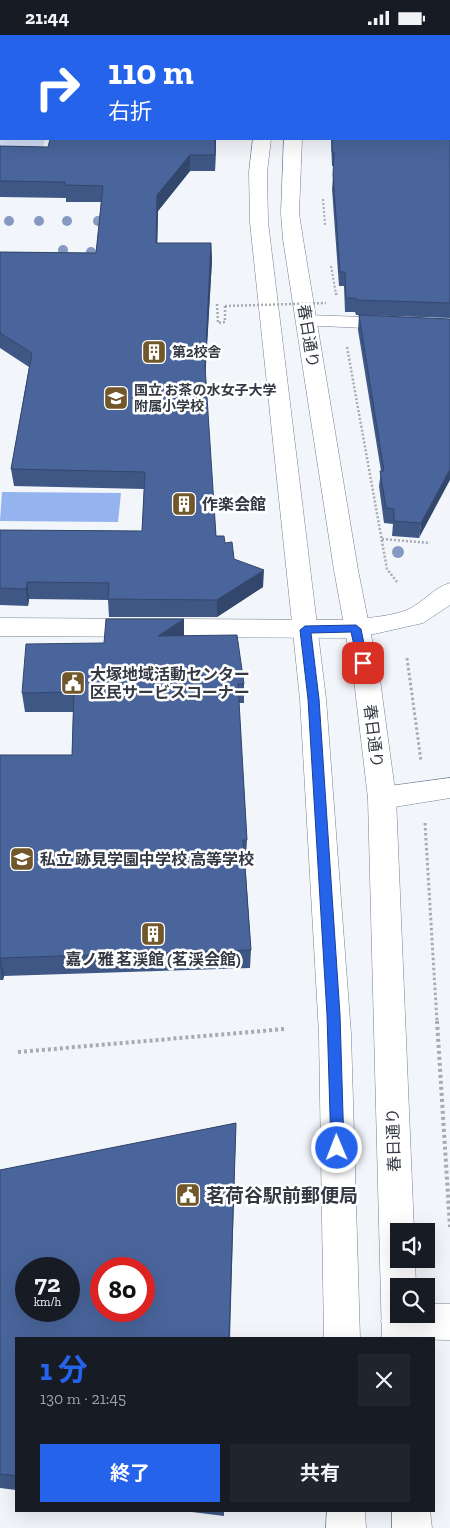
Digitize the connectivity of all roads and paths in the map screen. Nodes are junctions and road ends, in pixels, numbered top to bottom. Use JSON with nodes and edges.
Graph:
{"nodes":[{"id":1,"x":262,"y":140,"type":"edge"},
{"id":2,"x":293,"y":140,"type":"edge"},
{"id":3,"x":322,"y":192,"type":"dead end"},
{"id":4,"x":325,"y":230,"type":"dead end"},
{"id":5,"x":331,"y":263,"type":"dead end"},
{"id":6,"x":326,"y":303,"type":"dead end"},
{"id":7,"x":216,"y":304,"type":"dead end"},
{"id":8,"x":307,"y":321,"type":"junction"},
{"id":9,"x":342,"y":321,"type":"junction"},
{"id":10,"x":450,"y":326,"type":"edge"},
{"id":11,"x":382,"y":539,"type":"junction"},
{"id":12,"x":430,"y":543,"type":"dead end"},
{"id":13,"x":397,"y":582,"type":"dead end"},
{"id":14,"x":450,"y":591,"type":"edge"},
{"id":15,"x":0,"y":627,"type":"edge"},
{"id":16,"x":356,"y":629,"type":"junction"},
{"id":17,"x":305,"y":630,"type":"junction"},
{"id":18,"x":407,"y":658,"type":"dead end"},
{"id":19,"x":450,"y":788,"type":"edge"},
{"id":20,"x":423,"y":792,"type":"junction"},
{"id":21,"x":382,"y":798,"type":"junction"},
{"id":22,"x":285,"y":1029,"type":"dead end"},
{"id":23,"x":18,"y":1052,"type":"dead end"},
{"id":24,"x":450,"y":1227,"type":"edge"},
{"id":25,"x":450,"y":1322,"type":"edge"},
{"id":26,"x":399,"y":1330,"type":"edge"},
{"id":27,"x":342,"y":1337,"type":"edge"},
{"id":28,"x":346,"y":1512,"type":"edge"},
{"id":29,"x":411,"y":1512,"type":"edge"},
{"id":30,"x":346,"y":1528,"type":"edge"},
{"id":31,"x":412,"y":1528,"type":"edge"}],
"edges":[{"from":1,"to":17,"type":"main road"},
{"from":2,"to":8,"type":"main road","name":"春日通り"},
{"from":3,"to":4,"type":"path"},
{"from":5,"to":9,"type":"path"},
{"from":6,"to":7,"type":"path","bridge":true},
{"from":8,"to":9,"type":"main road"},
{"from":8,"to":16,"type":"main road","name":"春日通り"},
{"from":9,"to":10,"type":"main road"},
{"from":9,"to":11,"type":"path"},
{"from":11,"to":12,"type":"path"},
{"from":11,"to":13,"type":"path"},
{"from":14,"to":16,"type":"main road"},
{"from":15,"to":17,"type":"main road"},
{"from":16,"to":17,"type":"main road"},
{"from":16,"to":21,"type":"main road","name":"春日通り"},
{"from":17,"to":27,"type":"main road"},
{"from":18,"to":20,"type":"path"},
{"from":19,"to":20,"type":"main road"},
{"from":20,"to":21,"type":"main road"},
{"from":20,"to":24,"type":"path"},
{"from":21,"to":26,"type":"main road","name":"春日通り"},
{"from":22,"to":23,"type":"path"},
{"from":25,"to":26,"type":"main road"},
{"from":28,"to":30,"type":"main road"},
{"from":29,"to":31,"type":"main road"}]}
